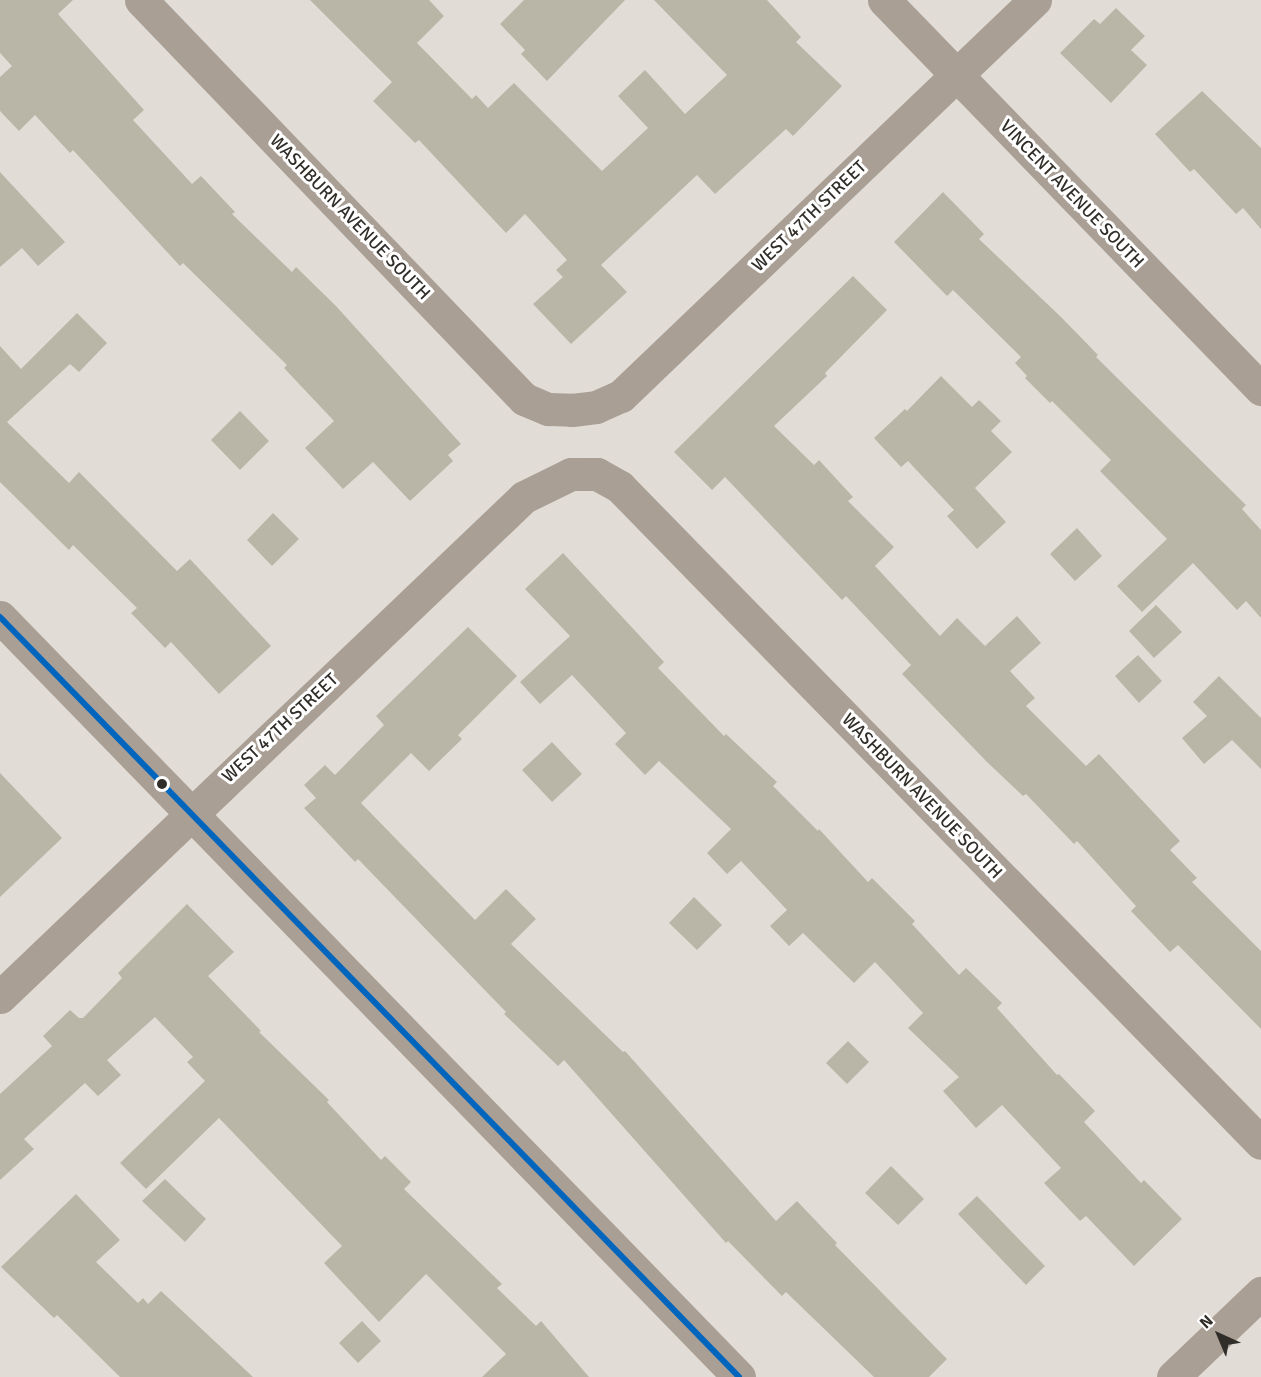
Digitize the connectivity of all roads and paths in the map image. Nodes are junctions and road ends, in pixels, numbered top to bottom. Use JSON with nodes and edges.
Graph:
{"nodes":[{"id":1,"x":141,"y":0,"type":"edge"},
{"id":2,"x":884,"y":0,"type":"edge"},
{"id":3,"x":1035,"y":0,"type":"edge"},
{"id":4,"x":956,"y":75,"type":"junction"},
{"id":5,"x":1261,"y":389,"type":"edge"},
{"id":6,"x":572,"y":410,"type":"joint"},
{"id":7,"x":571,"y":474,"type":"joint"},
{"id":8,"x":0,"y":617,"type":"edge"},
{"id":9,"x":190,"y":813,"type":"junction"},
{"id":10,"x":0,"y":997,"type":"edge"},
{"id":11,"x":1261,"y":1143,"type":"edge"},
{"id":12,"x":1261,"y":1293,"type":"edge"},
{"id":13,"x":739,"y":1377,"type":"edge"},
{"id":14,"x":1173,"y":1377,"type":"edge"}],
"edges":[{"from":1,"to":6,"type":"street","name":"WASHBURN AVENUE SOUTH"},
{"from":2,"to":4,"type":"street","name":"VINCENT AVENUE SOUTH"},
{"from":3,"to":4,"type":"street","name":"WEST 47TH STREET"},
{"from":4,"to":5,"type":"street","name":"VINCENT AVENUE SOUTH"},
{"from":4,"to":6,"type":"street","name":"WEST 47TH STREET"},
{"from":7,"to":9,"type":"street","name":"WEST 47TH STREET"},
{"from":7,"to":11,"type":"street","name":"WASHBURN AVENUE SOUTH"},
{"from":8,"to":9,"type":"street"},
{"from":9,"to":10,"type":"street","name":"WEST 47TH STREET"},
{"from":9,"to":13,"type":"street"},
{"from":12,"to":14,"type":"street"}]}
